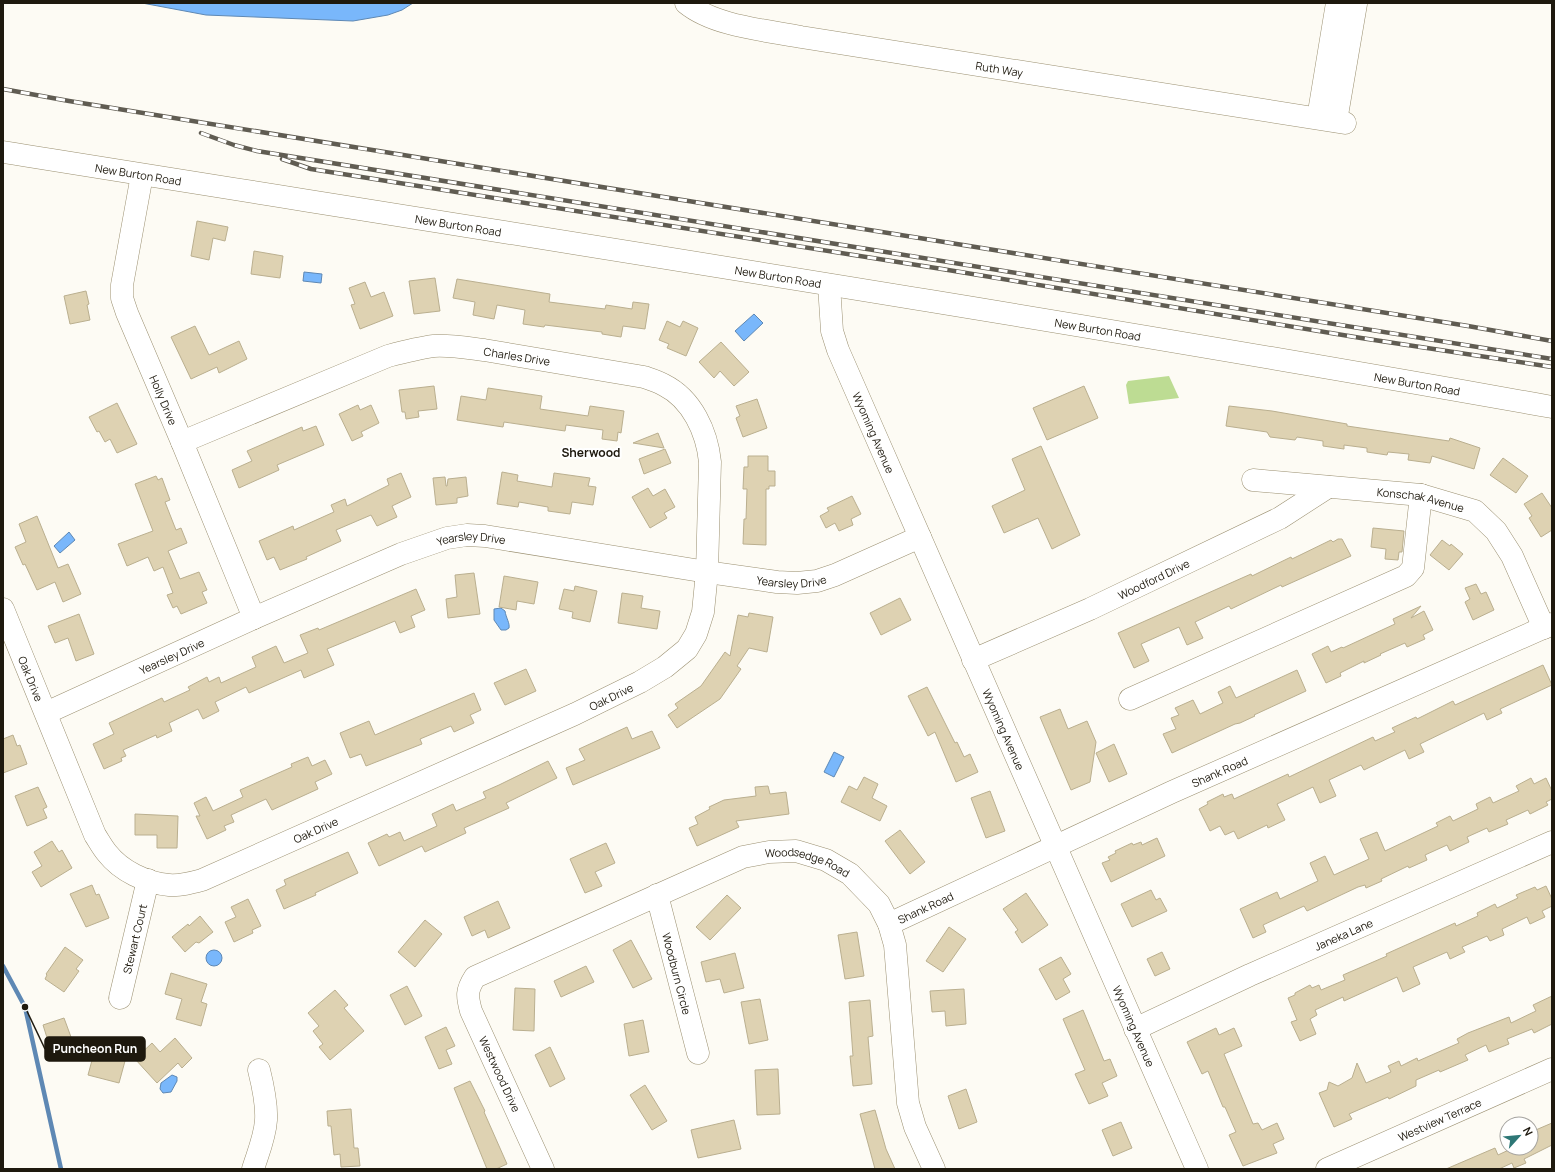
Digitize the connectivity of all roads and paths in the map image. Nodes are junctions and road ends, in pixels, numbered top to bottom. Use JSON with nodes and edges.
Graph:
{"nodes":[{"id":1,"x":686,"y":3,"type":"edge"},
{"id":2,"x":1353,"y":4,"type":"edge"},
{"id":3,"x":3,"y":152,"type":"edge"},
{"id":4,"x":142,"y":174,"type":"junction"},
{"id":5,"x":829,"y":285,"type":"junction"},
{"id":6,"x":1552,"y":407,"type":"edge"},
{"id":7,"x":182,"y":442,"type":"junction"},
{"id":8,"x":1253,"y":480,"type":"dead end"},
{"id":9,"x":1328,"y":487,"type":"junction"},
{"id":10,"x":1421,"y":495,"type":"junction"},
{"id":11,"x":920,"y":537,"type":"junction"},
{"id":12,"x":707,"y":572,"type":"junction"},
{"id":13,"x":3,"y":609,"type":"edge"},
{"id":14,"x":254,"y":618,"type":"junction"},
{"id":15,"x":1548,"y":626,"type":"edge"},
{"id":16,"x":973,"y":660,"type":"junction"},
{"id":17,"x":1130,"y":699,"type":"dead end"},
{"id":18,"x":46,"y":712,"type":"junction"},
{"id":19,"x":1552,"y":842,"type":"edge"},
{"id":20,"x":1055,"y":846,"type":"junction"},
{"id":21,"x":148,"y":880,"type":"junction"},
{"id":22,"x":657,"y":895,"type":"junction"},
{"id":23,"x":889,"y":924,"type":"junction"},
{"id":24,"x":475,"y":977,"type":"joint"},
{"id":25,"x":120,"y":998,"type":"dead end"},
{"id":26,"x":1135,"y":1029,"type":"junction"},
{"id":27,"x":698,"y":1052,"type":"dead end"},
{"id":28,"x":1552,"y":1069,"type":"edge"},
{"id":29,"x":259,"y":1070,"type":"dead end"},
{"id":30,"x":253,"y":1169,"type":"edge"},
{"id":31,"x":543,"y":1169,"type":"edge"},
{"id":32,"x":934,"y":1169,"type":"edge"},
{"id":33,"x":1197,"y":1169,"type":"edge"},
{"id":34,"x":1327,"y":1169,"type":"edge"}],
"edges":[{"from":1,"to":2,"type":"street","name":"Ruth Way"},
{"from":3,"to":4,"type":"street","name":"New Burton Road"},
{"from":4,"to":5,"type":"street","name":"New Burton Road"},
{"from":4,"to":7,"type":"street","name":"Holly Drive"},
{"from":5,"to":6,"type":"street","name":"New Burton Road"},
{"from":5,"to":11,"type":"street","name":"Wyoming Avenue"},
{"from":7,"to":12,"type":"street","name":"Charles Drive"},
{"from":7,"to":14,"type":"street","name":"Holly Drive"},
{"from":8,"to":9,"type":"street","name":"Konschak Avenue"},
{"from":9,"to":10,"type":"street","name":"Konschak Avenue"},
{"from":9,"to":16,"type":"street","name":"Woodford Drive"},
{"from":10,"to":15,"type":"street","name":"Konschak Avenue"},
{"from":10,"to":17,"type":"street"},
{"from":11,"to":12,"type":"street","name":"Yearsley Drive"},
{"from":11,"to":16,"type":"street","name":"Wyoming Avenue"},
{"from":12,"to":14,"type":"street","name":"Yearsley Drive"},
{"from":12,"to":21,"type":"street","name":"Oak Drive"},
{"from":13,"to":18,"type":"street","name":"Oak Drive"},
{"from":14,"to":18,"type":"street","name":"Yearsley Drive"},
{"from":15,"to":20,"type":"street","name":"Shank Road"},
{"from":16,"to":20,"type":"street","name":"Wyoming Avenue"},
{"from":18,"to":21,"type":"street","name":"Oak Drive"},
{"from":19,"to":26,"type":"street","name":"Janeka Lane"},
{"from":20,"to":23,"type":"street","name":"Shank Road"},
{"from":20,"to":26,"type":"street","name":"Wyoming Avenue"},
{"from":21,"to":25,"type":"street","name":"Stewart Court"},
{"from":22,"to":23,"type":"street","name":"Woodsedge Road"},
{"from":22,"to":24,"type":"street","name":"Woodsedge Road"},
{"from":22,"to":27,"type":"street","name":"Woodburn Circle"},
{"from":23,"to":32,"type":"street","name":"Woodsedge Road"},
{"from":24,"to":31,"type":"street","name":"Westwood Drive"},
{"from":26,"to":33,"type":"street","name":"Wyoming Avenue"},
{"from":28,"to":34,"type":"street","name":"Westview Terrace"},
{"from":29,"to":30,"type":"street"}]}
